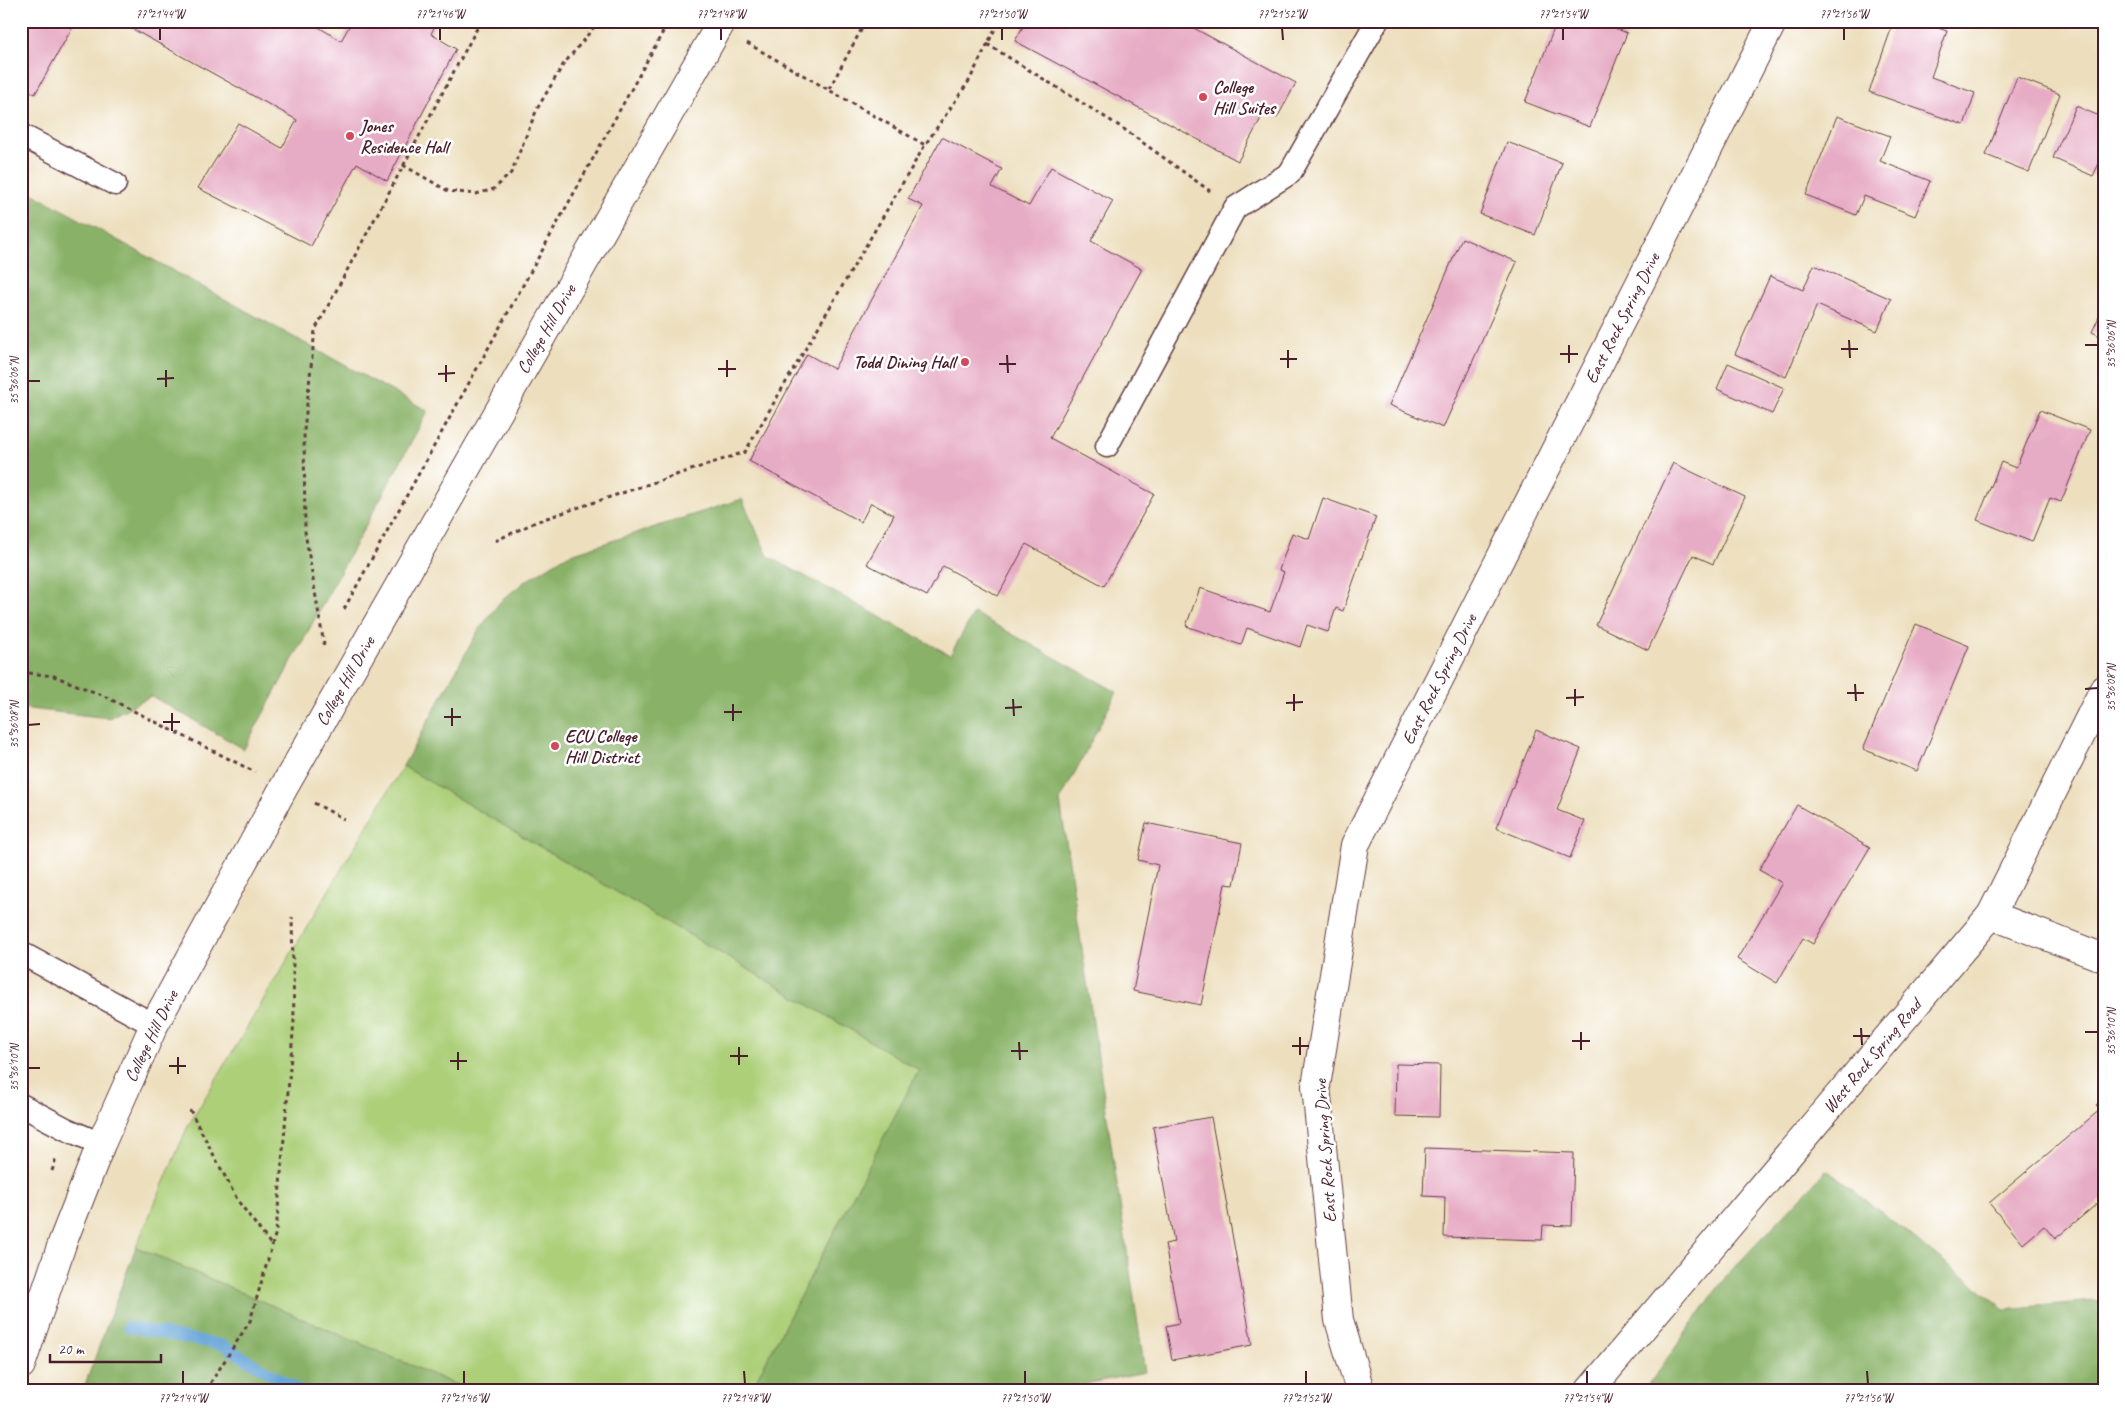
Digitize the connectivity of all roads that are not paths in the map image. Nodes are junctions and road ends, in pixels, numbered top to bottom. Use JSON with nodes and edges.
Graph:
{"nodes":[{"id":1,"x":1377,"y":21,"type":"edge"},
{"id":2,"x":1773,"y":21,"type":"edge"},
{"id":3,"x":720,"y":24,"type":"edge"},
{"id":4,"x":21,"y":135,"type":"edge"},
{"id":5,"x":115,"y":184,"type":"dead end"},
{"id":6,"x":1107,"y":446,"type":"dead end"},
{"id":7,"x":2104,"y":689,"type":"edge"},
{"id":8,"x":1990,"y":915,"type":"junction"},
{"id":9,"x":21,"y":953,"type":"edge"},
{"id":10,"x":2104,"y":958,"type":"edge"},
{"id":11,"x":154,"y":1025,"type":"junction"},
{"id":12,"x":21,"y":1105,"type":"edge"},
{"id":13,"x":101,"y":1144,"type":"junction"},
{"id":14,"x":21,"y":1365,"type":"edge"},
{"id":15,"x":1360,"y":1390,"type":"edge"},
{"id":16,"x":1590,"y":1390,"type":"edge"}],
"edges":[{"from":1,"to":6,"type":"lane"},
{"from":2,"to":15,"type":"street","name":"East Rock Spring Drive"},
{"from":3,"to":11,"type":"street","name":"College Hill Drive"},
{"from":4,"to":5,"type":"lane"},
{"from":7,"to":8,"type":"street","name":"West Rock Spring Road"},
{"from":8,"to":10,"type":"street"},
{"from":8,"to":16,"type":"street","name":"West Rock Spring Road"},
{"from":9,"to":11,"type":"lane"},
{"from":11,"to":13,"type":"street","name":"College Hill Drive"},
{"from":12,"to":13,"type":"lane"},
{"from":13,"to":14,"type":"street","name":"College Hill Drive"}]}
